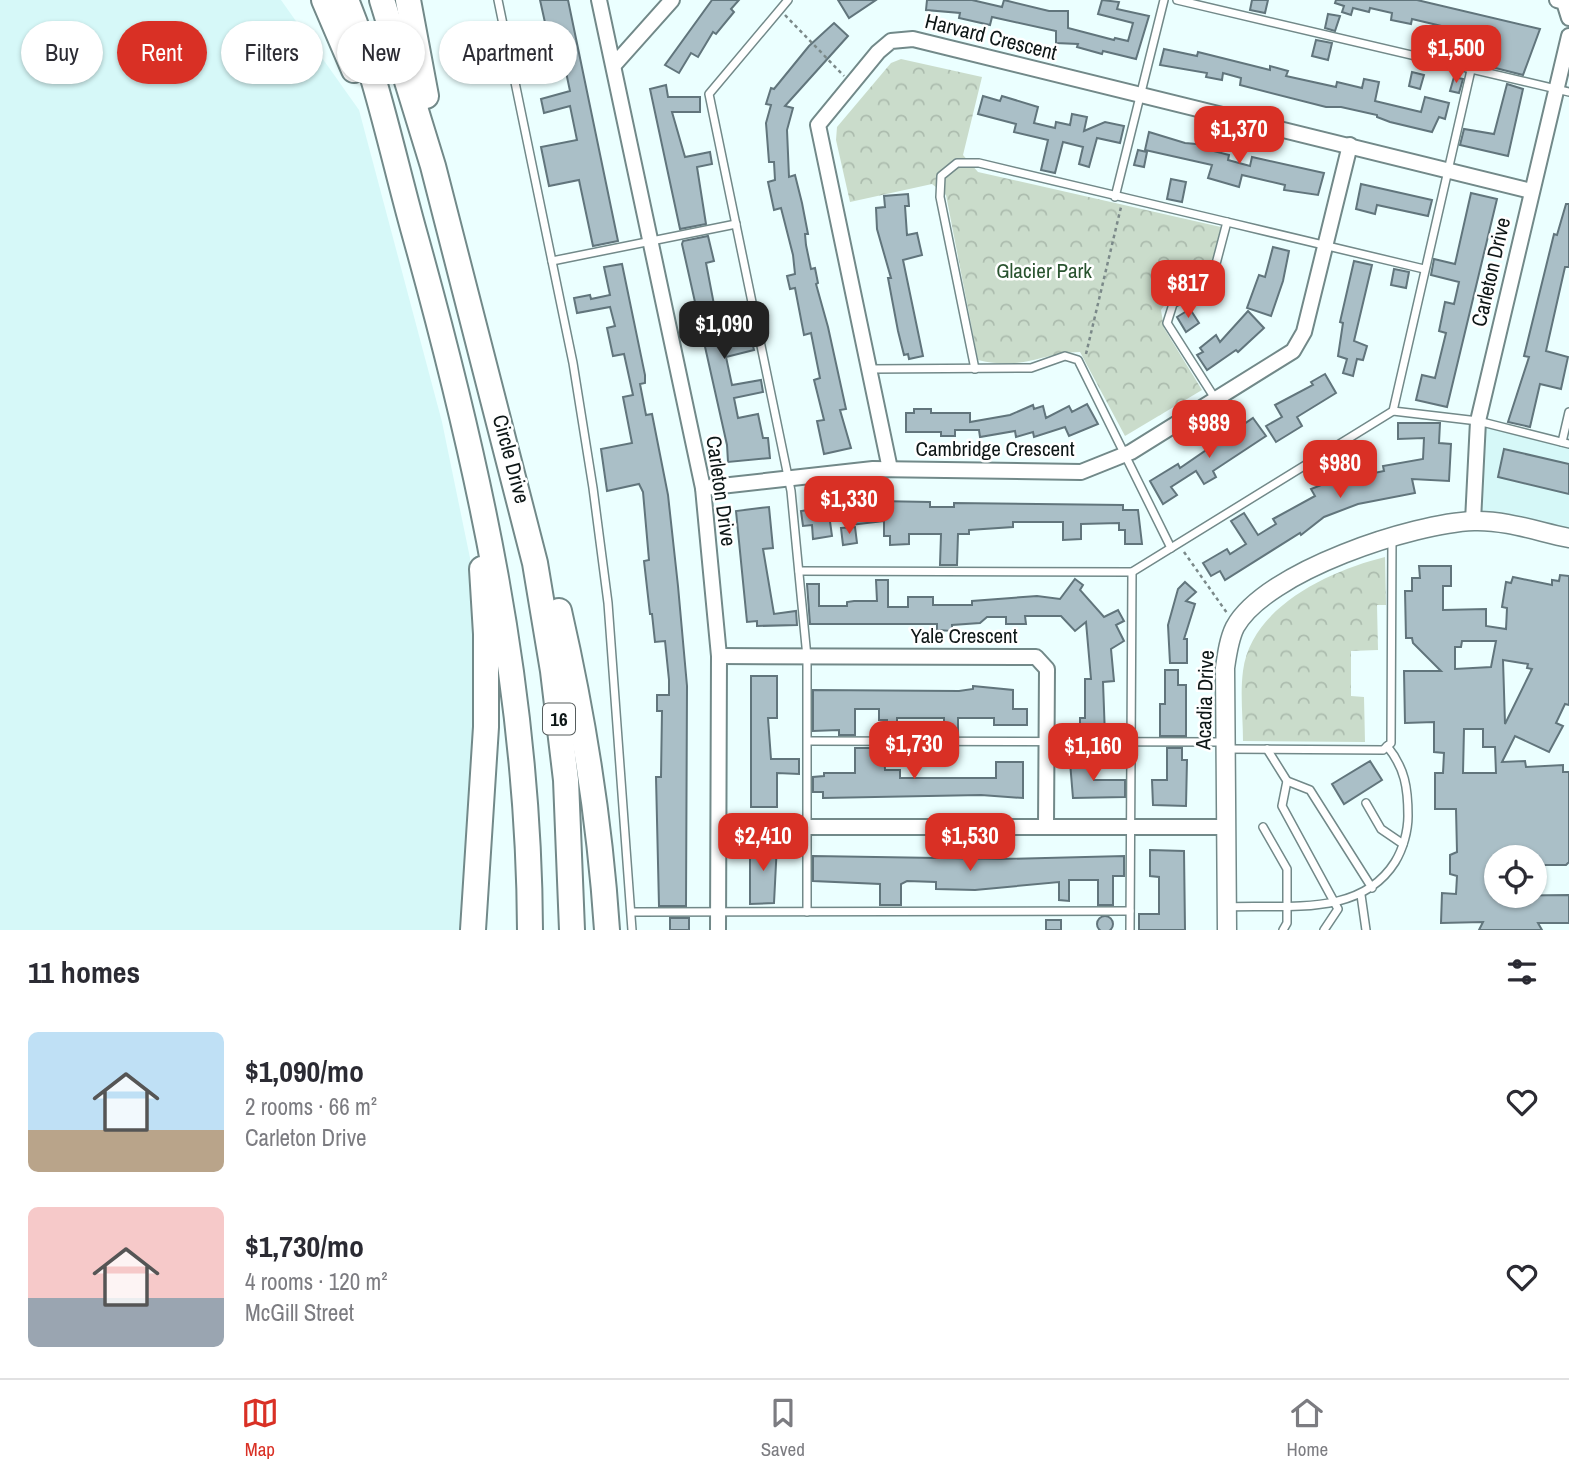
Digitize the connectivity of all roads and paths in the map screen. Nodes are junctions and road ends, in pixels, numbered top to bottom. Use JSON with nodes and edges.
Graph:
{"nodes":[{"id":1,"x":324,"y":0,"type":"edge"},
{"id":2,"x":346,"y":0,"type":"edge"},
{"id":3,"x":382,"y":0,"type":"edge"},
{"id":4,"x":408,"y":0,"type":"edge"},
{"id":5,"x":498,"y":0,"type":"edge"},
{"id":6,"x":600,"y":0,"type":"edge"},
{"id":7,"x":672,"y":0,"type":"edge"},
{"id":8,"x":789,"y":0,"type":"edge"},
{"id":9,"x":1164,"y":0,"type":"edge"},
{"id":10,"x":1177,"y":0,"type":"edge"},
{"id":11,"x":1557,"y":0,"type":"edge"},
{"id":12,"x":780,"y":10,"type":"junction"},
{"id":13,"x":1569,"y":18,"type":"edge"},
{"id":14,"x":1569,"y":36,"type":"edge"},
{"id":15,"x":614,"y":65,"type":"junction"},
{"id":16,"x":1471,"y":70,"type":"junction"},
{"id":17,"x":842,"y":74,"type":"dead end"},
{"id":18,"x":1562,"y":91,"type":"edge"},
{"id":19,"x":1141,"y":96,"type":"junction"},
{"id":20,"x":388,"y":138,"type":"junction"},
{"id":21,"x":1349,"y":145,"type":"junction"},
{"id":22,"x":433,"y":166,"type":"junction"},
{"id":23,"x":1447,"y":170,"type":"junction"},
{"id":24,"x":1531,"y":191,"type":"junction"},
{"id":25,"x":1119,"y":198,"type":"junction"},
{"id":26,"x":1227,"y":222,"type":"junction"},
{"id":27,"x":736,"y":224,"type":"junction"},
{"id":28,"x":651,"y":242,"type":"junction"},
{"id":29,"x":1324,"y":243,"type":"junction"},
{"id":30,"x":552,"y":261,"type":"junction"},
{"id":31,"x":1424,"y":270,"type":"junction"},
{"id":32,"x":1084,"y":362,"type":"dead end"},
{"id":33,"x":871,"y":369,"type":"junction"},
{"id":34,"x":975,"y":369,"type":"junction"},
{"id":35,"x":1217,"y":401,"type":"junction"},
{"id":36,"x":1393,"y":411,"type":"junction"},
{"id":37,"x":1569,"y":412,"type":"edge"},
{"id":38,"x":1478,"y":421,"type":"junction"},
{"id":39,"x":1566,"y":443,"type":"edge"},
{"id":40,"x":1126,"y":455,"type":"junction"},
{"id":41,"x":890,"y":469,"type":"junction"},
{"id":42,"x":789,"y":480,"type":"junction"},
{"id":43,"x":703,"y":488,"type":"junction"},
{"id":44,"x":524,"y":510,"type":"junction"},
{"id":45,"x":1472,"y":521,"type":"junction"},
{"id":46,"x":488,"y":527,"type":"junction"},
{"id":47,"x":1392,"y":538,"type":"junction"},
{"id":48,"x":1569,"y":538,"type":"edge"},
{"id":49,"x":1171,"y":548,"type":"junction"},
{"id":50,"x":799,"y":571,"type":"junction"},
{"id":51,"x":1132,"y":572,"type":"junction"},
{"id":52,"x":719,"y":656,"type":"junction"},
{"id":53,"x":807,"y":657,"type":"junction"},
{"id":54,"x":808,"y":741,"type":"junction"},
{"id":55,"x":1046,"y":743,"type":"junction"},
{"id":56,"x":1131,"y":743,"type":"junction"},
{"id":57,"x":1226,"y":746,"type":"junction"},
{"id":58,"x":1387,"y":746,"type":"junction"},
{"id":59,"x":1267,"y":749,"type":"junction"},
{"id":60,"x":1287,"y":781,"type":"junction"},
{"id":61,"x":1366,"y":803,"type":"dead end"},
{"id":62,"x":807,"y":826,"type":"junction"},
{"id":63,"x":1045,"y":826,"type":"junction"},
{"id":64,"x":719,"y":827,"type":"junction"},
{"id":65,"x":1130,"y":827,"type":"junction"},
{"id":66,"x":1227,"y":827,"type":"junction"},
{"id":67,"x":1263,"y":827,"type":"dead end"},
{"id":68,"x":1403,"y":844,"type":"junction"},
{"id":69,"x":1372,"y":888,"type":"junction"},
{"id":70,"x":1361,"y":895,"type":"junction"},
{"id":71,"x":1335,"y":901,"type":"junction"},
{"id":72,"x":1287,"y":904,"type":"junction"},
{"id":73,"x":1227,"y":907,"type":"junction"},
{"id":74,"x":718,"y":911,"type":"junction"},
{"id":75,"x":1130,"y":911,"type":"junction"},
{"id":76,"x":632,"y":912,"type":"junction"},
{"id":77,"x":807,"y":912,"type":"junction"},
{"id":78,"x":474,"y":929,"type":"edge"},
{"id":79,"x":530,"y":930,"type":"edge"},
{"id":80,"x":572,"y":930,"type":"edge"},
{"id":81,"x":607,"y":930,"type":"edge"},
{"id":82,"x":632,"y":930,"type":"edge"},
{"id":83,"x":718,"y":930,"type":"edge"},
{"id":84,"x":1130,"y":930,"type":"edge"},
{"id":85,"x":1227,"y":930,"type":"edge"},
{"id":86,"x":1283,"y":930,"type":"edge"},
{"id":87,"x":1324,"y":930,"type":"edge"},
{"id":88,"x":1366,"y":930,"type":"edge"}],
"edges":[{"from":1,"to":20,"type":"highway"},
{"from":2,"to":20,"type":"highway","name":"Circle Drive","number":"16"},
{"from":3,"to":22,"type":"highway","name":"Circle Drive","number":"16"},
{"from":4,"to":22,"type":"highway"},
{"from":5,"to":30,"type":"lane"},
{"from":6,"to":15,"type":"street","name":"Carleton Drive"},
{"from":7,"to":15,"type":"street"},
{"from":8,"to":12,"type":"lane"},
{"from":9,"to":19,"type":"lane"},
{"from":10,"to":16,"type":"lane"},
{"from":11,"to":13,"type":"street"},
{"from":12,"to":17,"type":"path"},
{"from":12,"to":27,"type":"lane"},
{"from":14,"to":18,"type":"street","name":"Carleton Drive"},
{"from":15,"to":28,"type":"street","name":"Carleton Drive"},
{"from":16,"to":18,"type":"lane"},
{"from":16,"to":23,"type":"lane"},
{"from":18,"to":24,"type":"street","name":"Carleton Drive"},
{"from":19,"to":21,"type":"street","name":"Harvard Crescent"},
{"from":19,"to":25,"type":"lane"},
{"from":19,"to":33,"type":"street","name":"Harvard Crescent"},
{"from":20,"to":46,"type":"highway","name":"Circle Drive","number":"16"},
{"from":21,"to":23,"type":"street","name":"Harvard Crescent"},
{"from":21,"to":29,"type":"street","name":"Cambridge Crescent"},
{"from":22,"to":44,"type":"highway","name":"Circle Drive","number":"16"},
{"from":23,"to":24,"type":"street","name":"Harvard Crescent"},
{"from":23,"to":31,"type":"lane"},
{"from":24,"to":38,"type":"street","name":"Carleton Drive"},
{"from":25,"to":26,"type":"lane"},
{"from":25,"to":32,"type":"path"},
{"from":25,"to":34,"type":"lane"},
{"from":26,"to":29,"type":"lane"},
{"from":26,"to":35,"type":"lane"},
{"from":27,"to":28,"type":"lane"},
{"from":27,"to":42,"type":"lane"},
{"from":28,"to":30,"type":"lane"},
{"from":28,"to":43,"type":"street","name":"Carleton Drive"},
{"from":29,"to":31,"type":"lane"},
{"from":29,"to":35,"type":"street","name":"Cambridge Crescent"},
{"from":30,"to":76,"type":"lane"},
{"from":31,"to":36,"type":"lane"},
{"from":33,"to":34,"type":"lane"},
{"from":33,"to":41,"type":"street","name":"Harvard Crescent"},
{"from":34,"to":40,"type":"lane"},
{"from":35,"to":40,"type":"street","name":"Cambridge Crescent"},
{"from":36,"to":38,"type":"lane"},
{"from":36,"to":49,"type":"lane"},
{"from":37,"to":39,"type":"lane"},
{"from":38,"to":39,"type":"lane"},
{"from":38,"to":45,"type":"street","name":"Carleton Drive"},
{"from":40,"to":41,"type":"street","name":"Cambridge Crescent"},
{"from":40,"to":49,"type":"lane"},
{"from":41,"to":42,"type":"street","name":"Cambridge Crescent"},
{"from":42,"to":43,"type":"street","name":"Cambridge Crescent"},
{"from":42,"to":50,"type":"lane"},
{"from":43,"to":52,"type":"street","name":"Carleton Drive"},
{"from":44,"to":80,"type":"highway","name":"Circle Drive","number":"16"},
{"from":44,"to":81,"type":"highway"},
{"from":45,"to":47,"type":"street","name":"Acadia Drive"},
{"from":45,"to":48,"type":"street","name":"Acadia Drive"},
{"from":46,"to":78,"type":"highway"},
{"from":46,"to":79,"type":"highway","name":"Circle Drive","number":"16"},
{"from":47,"to":57,"type":"street","name":"Acadia Drive"},
{"from":47,"to":58,"type":"lane"},
{"from":49,"to":51,"type":"lane"},
{"from":50,"to":51,"type":"lane"},
{"from":50,"to":53,"type":"lane"},
{"from":51,"to":56,"type":"lane"},
{"from":52,"to":53,"type":"street","name":"Yale Crescent"},
{"from":52,"to":64,"type":"street","name":"Carleton Drive"},
{"from":53,"to":54,"type":"lane"},
{"from":53,"to":55,"type":"street","name":"Yale Crescent"},
{"from":54,"to":55,"type":"lane"},
{"from":54,"to":62,"type":"lane"},
{"from":55,"to":56,"type":"lane"},
{"from":55,"to":63,"type":"street","name":"Yale Crescent"},
{"from":56,"to":57,"type":"lane"},
{"from":56,"to":65,"type":"lane"},
{"from":57,"to":59,"type":"lane"},
{"from":57,"to":66,"type":"street","name":"Acadia Drive"},
{"from":58,"to":59,"type":"lane"},
{"from":58,"to":68,"type":"lane"},
{"from":59,"to":60,"type":"lane"},
{"from":60,"to":69,"type":"lane"},
{"from":60,"to":71,"type":"lane"},
{"from":61,"to":68,"type":"lane"},
{"from":62,"to":63,"type":"street"},
{"from":62,"to":64,"type":"street"},
{"from":62,"to":77,"type":"lane"},
{"from":63,"to":65,"type":"street"},
{"from":64,"to":74,"type":"street","name":"Carleton Drive"},
{"from":65,"to":66,"type":"street"},
{"from":65,"to":75,"type":"lane"},
{"from":66,"to":73,"type":"street","name":"Acadia Drive"},
{"from":67,"to":72,"type":"lane"},
{"from":68,"to":69,"type":"lane"},
{"from":69,"to":70,"type":"lane"},
{"from":70,"to":71,"type":"lane"},
{"from":70,"to":88,"type":"lane"},
{"from":71,"to":72,"type":"lane"},
{"from":71,"to":87,"type":"lane"},
{"from":72,"to":73,"type":"lane"},
{"from":72,"to":86,"type":"lane"},
{"from":73,"to":85,"type":"street","name":"Acadia Drive"},
{"from":74,"to":76,"type":"lane"},
{"from":74,"to":77,"type":"lane"},
{"from":74,"to":83,"type":"street","name":"Carleton Drive"},
{"from":75,"to":77,"type":"lane"},
{"from":75,"to":84,"type":"lane"},
{"from":76,"to":82,"type":"lane"}]}
